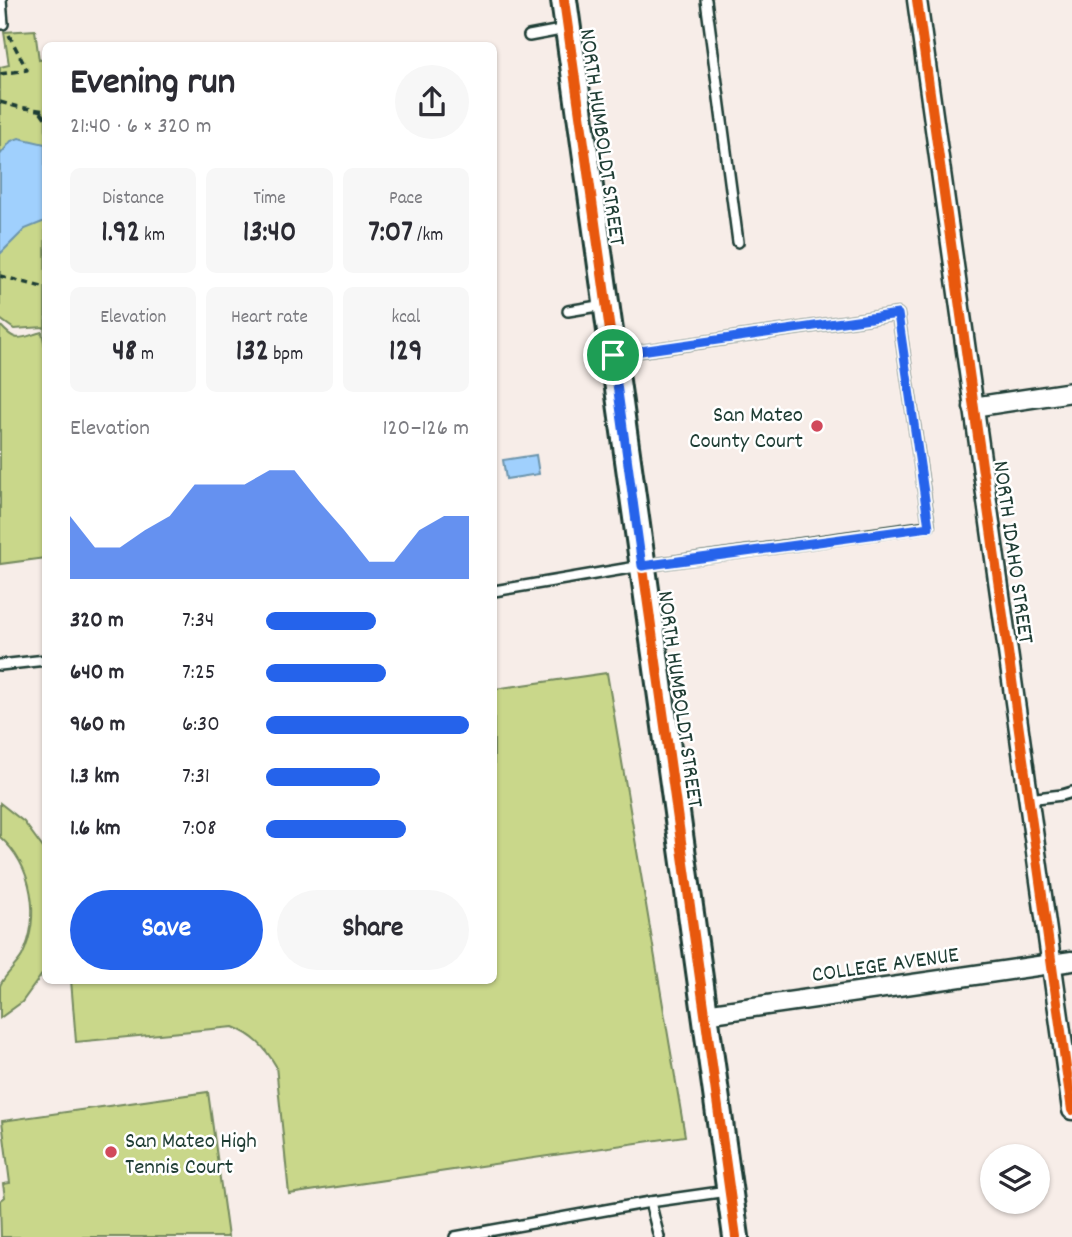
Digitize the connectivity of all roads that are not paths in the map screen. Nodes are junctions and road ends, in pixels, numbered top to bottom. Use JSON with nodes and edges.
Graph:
{"nodes":[{"id":1,"x":1,"y":0,"type":"edge"},
{"id":2,"x":564,"y":0,"type":"edge"},
{"id":3,"x":706,"y":0,"type":"edge"},
{"id":4,"x":917,"y":0,"type":"edge"},
{"id":5,"x":3,"y":24,"type":"road end"},
{"id":6,"x":568,"y":29,"type":"junction"},
{"id":7,"x":529,"y":36,"type":"dead end"},
{"id":8,"x":738,"y":242,"type":"dead end"},
{"id":9,"x":606,"y":304,"type":"junction"},
{"id":10,"x":568,"y":311,"type":"dead end"},
{"id":11,"x":613,"y":355,"type":"junction"},
{"id":12,"x":1072,"y":392,"type":"edge"},
{"id":13,"x":973,"y":407,"type":"junction"},
{"id":14,"x":642,"y":566,"type":"junction"},
{"id":15,"x":497,"y":590,"type":"edge"},
{"id":16,"x":42,"y":660,"type":"edge"},
{"id":17,"x":0,"y":665,"type":"edge"},
{"id":18,"x":1072,"y":792,"type":"edge"},
{"id":19,"x":1028,"y":799,"type":"junction"},
{"id":20,"x":1072,"y":961,"type":"edge"},
{"id":21,"x":1051,"y":964,"type":"junction"},
{"id":22,"x":705,"y":1014,"type":"junction"},
{"id":23,"x":1072,"y":1110,"type":"edge"},
{"id":24,"x":729,"y":1190,"type":"junction"},
{"id":25,"x":650,"y":1202,"type":"junction"},
{"id":26,"x":455,"y":1237,"type":"edge"},
{"id":27,"x":659,"y":1237,"type":"edge"},
{"id":28,"x":736,"y":1237,"type":"edge"}],
"edges":[{"from":1,"to":5,"type":"lane"},
{"from":2,"to":6,"type":"street","name":"NORTH HUMBOLDT STREET"},
{"from":3,"to":8,"type":"lane"},
{"from":4,"to":13,"type":"street","name":"NORTH IDAHO STREET"},
{"from":6,"to":7,"type":"lane"},
{"from":6,"to":9,"type":"street","name":"NORTH HUMBOLDT STREET"},
{"from":9,"to":10,"type":"lane"},
{"from":9,"to":11,"type":"street","name":"NORTH HUMBOLDT STREET"},
{"from":11,"to":14,"type":"street","name":"NORTH HUMBOLDT STREET"},
{"from":11,"to":14,"type":"lane"},
{"from":12,"to":13,"type":"street"},
{"from":13,"to":19,"type":"street","name":"NORTH IDAHO STREET"},
{"from":14,"to":15,"type":"lane"},
{"from":14,"to":22,"type":"street","name":"NORTH HUMBOLDT STREET"},
{"from":16,"to":17,"type":"lane"},
{"from":18,"to":19,"type":"lane"},
{"from":19,"to":21,"type":"street","name":"NORTH IDAHO STREET"},
{"from":20,"to":21,"type":"street","name":"COLLEGE AVENUE"},
{"from":21,"to":22,"type":"street","name":"COLLEGE AVENUE"},
{"from":21,"to":23,"type":"street","name":"NORTH IDAHO STREET"},
{"from":22,"to":24,"type":"street","name":"NORTH HUMBOLDT STREET"},
{"from":24,"to":25,"type":"lane"},
{"from":24,"to":28,"type":"street","name":"NORTH HUMBOLDT STREET"},
{"from":25,"to":26,"type":"lane"},
{"from":25,"to":27,"type":"lane"}]}
